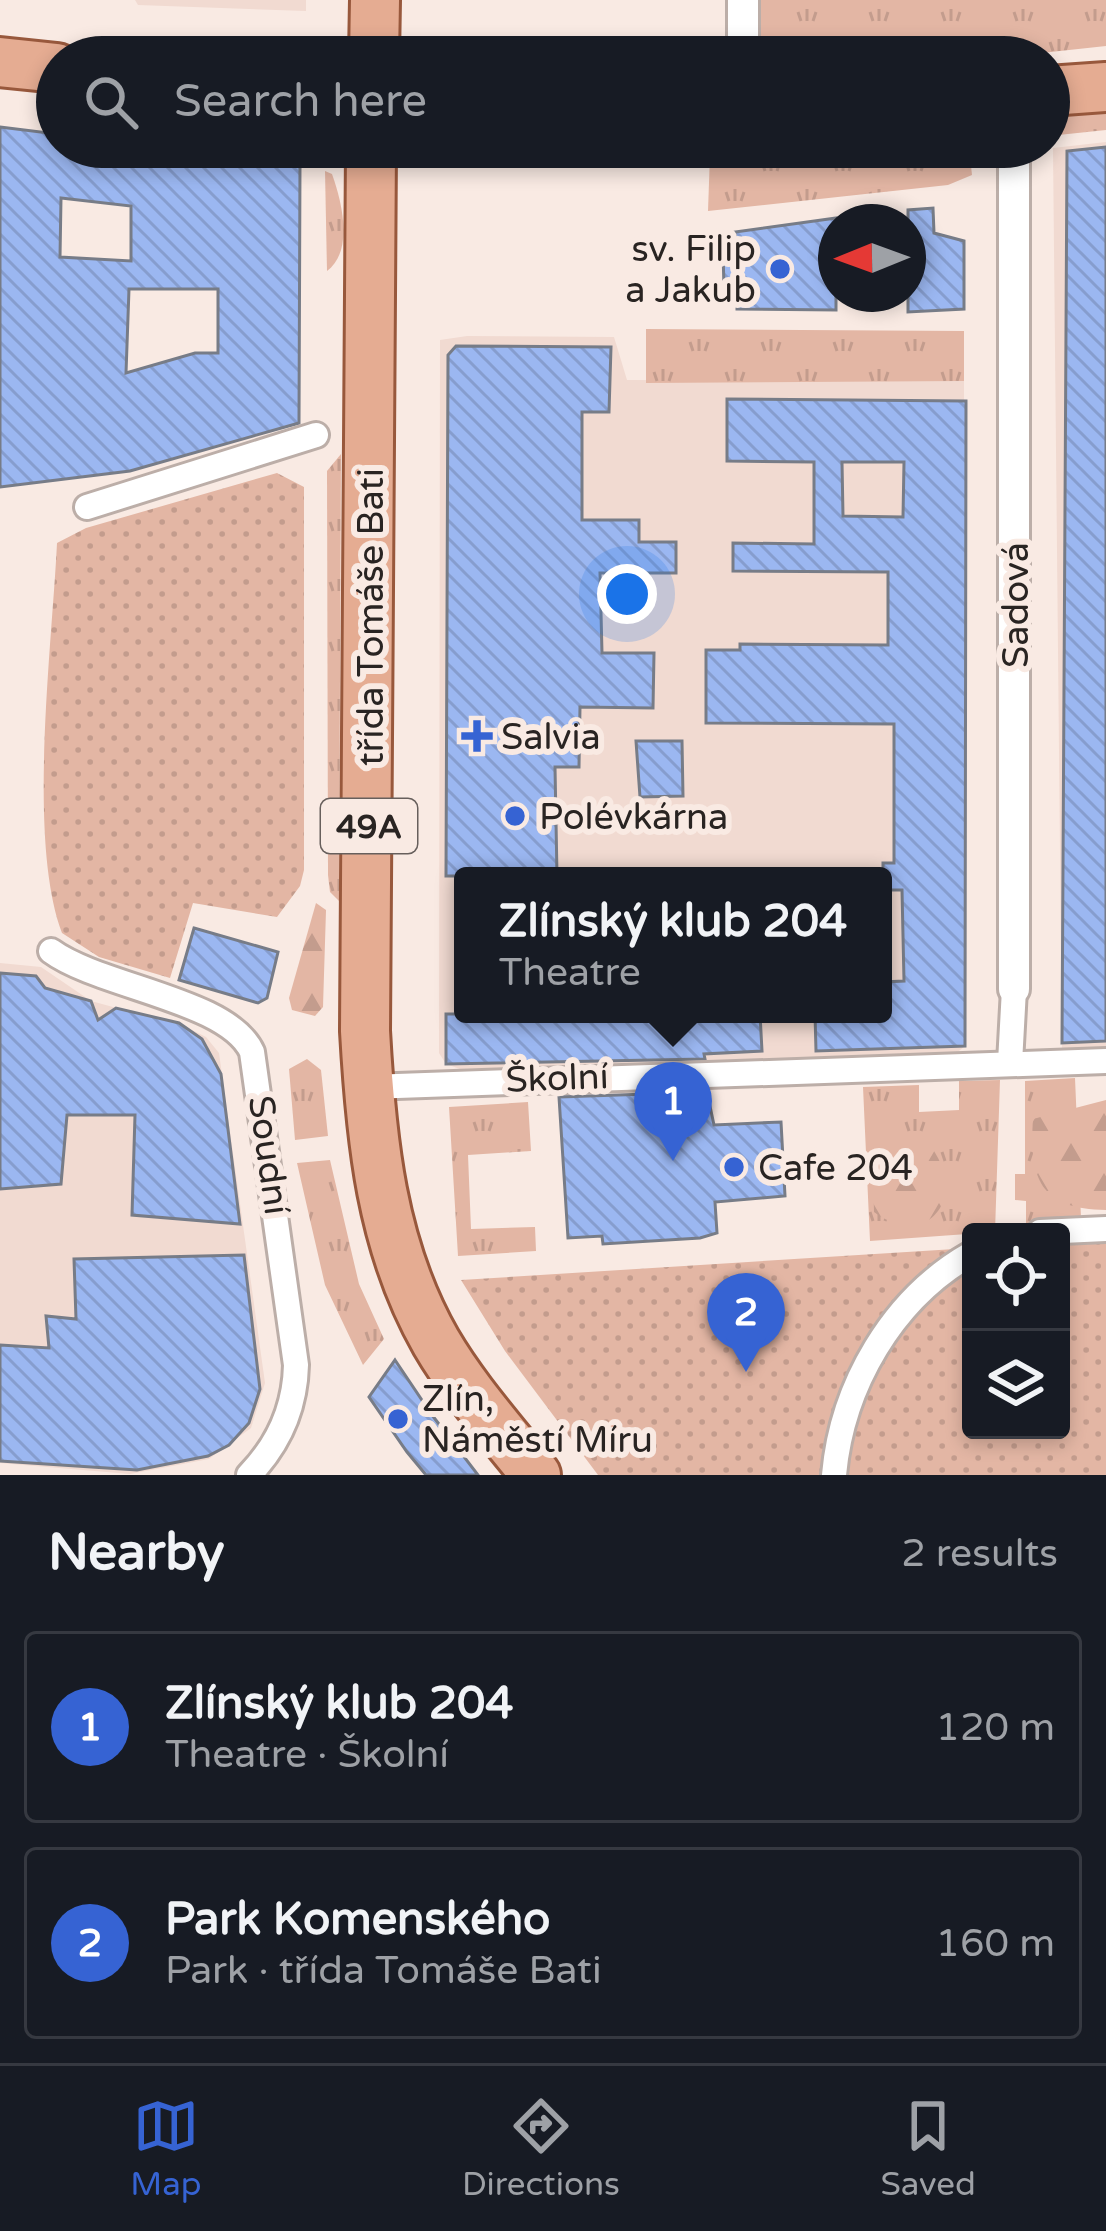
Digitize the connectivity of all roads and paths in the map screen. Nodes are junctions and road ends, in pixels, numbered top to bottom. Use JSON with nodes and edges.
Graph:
{"nodes":[{"id":1,"x":375,"y":0,"type":"edge"},
{"id":2,"x":743,"y":0,"type":"edge"},
{"id":3,"x":374,"y":36,"type":"edge"},
{"id":4,"x":743,"y":36,"type":"edge"},
{"id":5,"x":0,"y":62,"type":"edge"},
{"id":6,"x":36,"y":66,"type":"edge"},
{"id":7,"x":1106,"y":87,"type":"edge"},
{"id":8,"x":1070,"y":90,"type":"edge"},
{"id":9,"x":371,"y":168,"type":"edge"},
{"id":10,"x":1014,"y":168,"type":"edge"},
{"id":11,"x":316,"y":435,"type":"dead end"},
{"id":12,"x":87,"y":507,"type":"dead end"},
{"id":13,"x":51,"y":951,"type":"dead end"},
{"id":14,"x":1014,"y":989,"type":"joint"},
{"id":15,"x":1106,"y":1061,"type":"edge"},
{"id":16,"x":1010,"y":1063,"type":"junction"},
{"id":17,"x":368,"y":1087,"type":"junction"},
{"id":18,"x":1106,"y":1229,"type":"edge"},
{"id":19,"x":1070,"y":1231,"type":"edge"},
{"id":20,"x":962,"y":1261,"type":"edge"},
{"id":21,"x":249,"y":1475,"type":"edge"},
{"id":22,"x":536,"y":1475,"type":"edge"},
{"id":23,"x":834,"y":1475,"type":"edge"}],
"edges":[{"from":1,"to":3,"type":"main road"},
{"from":2,"to":4,"type":"street"},
{"from":5,"to":6,"type":"main road"},
{"from":7,"to":8,"type":"main road"},
{"from":9,"to":17,"type":"main road","name":"třída Tomáše Bati","number":"49A"},
{"from":10,"to":14,"type":"street","name":"Sadová"},
{"from":11,"to":12,"type":"street"},
{"from":13,"to":21,"type":"street","name":"Soudní"},
{"from":14,"to":16,"type":"street","name":"Sadová"},
{"from":15,"to":16,"type":"street","name":"Školní"},
{"from":16,"to":17,"type":"street","name":"Školní"},
{"from":17,"to":22,"type":"main road","name":"třída Tomáše Bati","number":"49A"},
{"from":18,"to":19,"type":"street"},
{"from":20,"to":23,"type":"street"}]}
